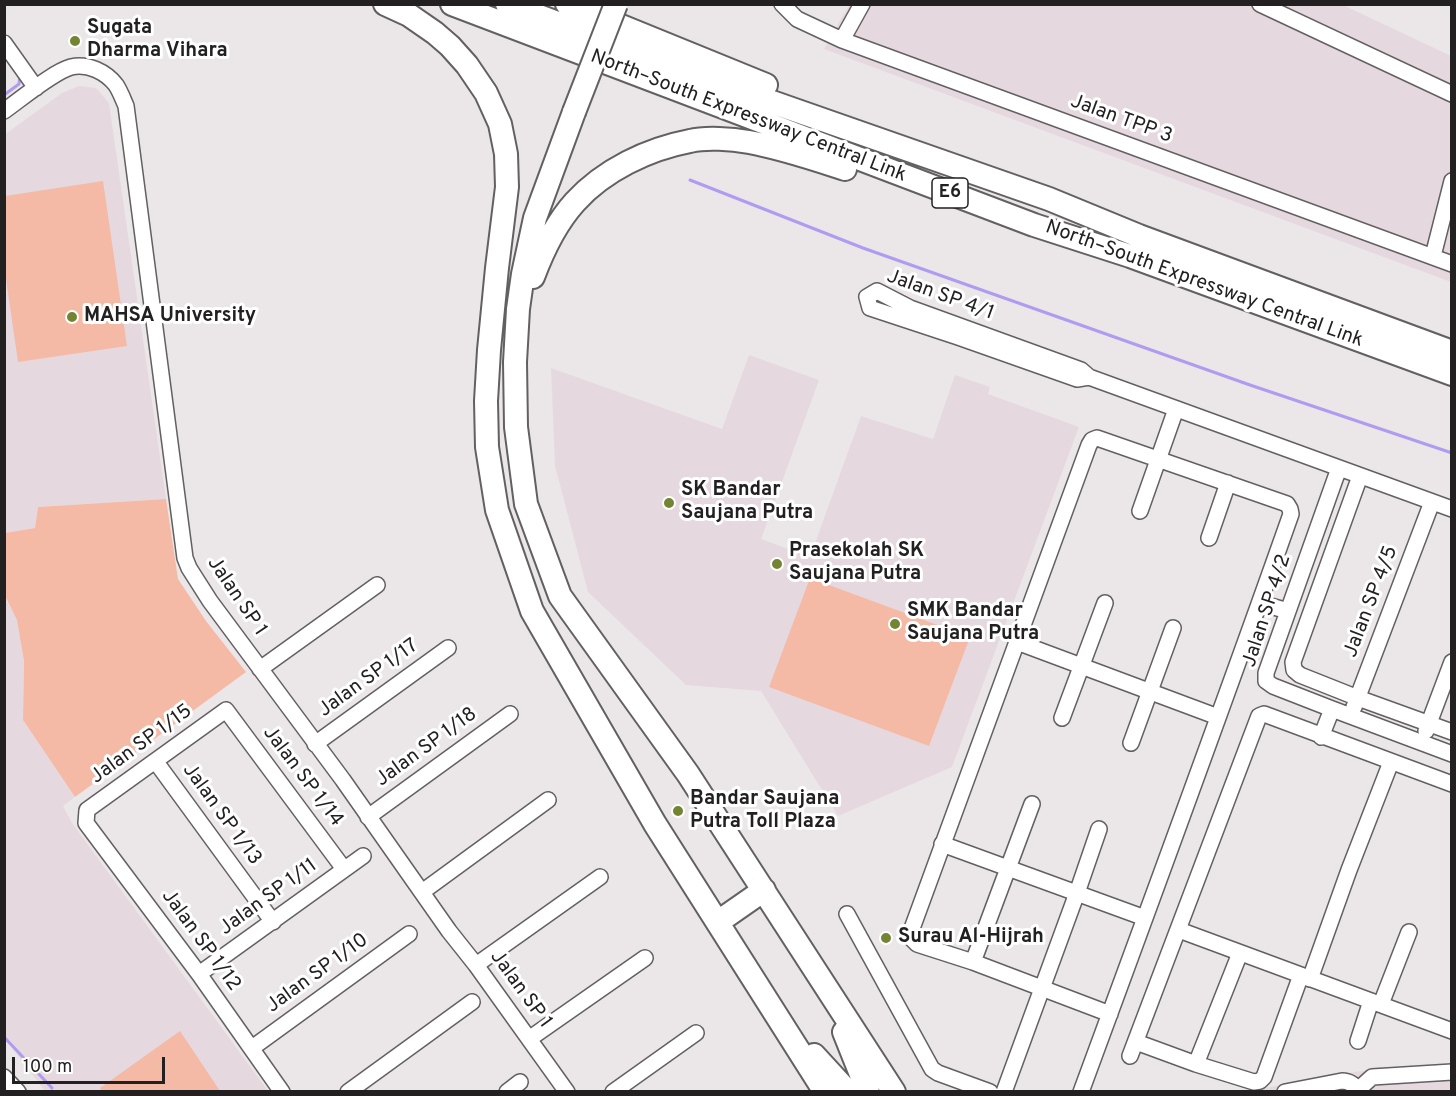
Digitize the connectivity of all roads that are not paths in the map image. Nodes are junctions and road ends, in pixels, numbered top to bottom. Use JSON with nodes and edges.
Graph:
{"nodes":[{"id":1,"x":385,"y":4,"type":"edge"},
{"id":2,"x":452,"y":4,"type":"edge"},
{"id":3,"x":507,"y":4,"type":"edge"},
{"id":4,"x":567,"y":4,"type":"edge"},
{"id":5,"x":602,"y":4,"type":"edge"},
{"id":6,"x":616,"y":4,"type":"edge"},
{"id":7,"x":782,"y":4,"type":"edge"},
{"id":8,"x":862,"y":4,"type":"edge"},
{"id":9,"x":1260,"y":4,"type":"edge"},
{"id":10,"x":842,"y":40,"type":"junction"},
{"id":11,"x":4,"y":43,"type":"edge"},
{"id":12,"x":36,"y":88,"type":"junction"},
{"id":13,"x":1452,"y":94,"type":"edge"},
{"id":14,"x":4,"y":111,"type":"edge"},
{"id":15,"x":568,"y":111,"type":"junction"},
{"id":16,"x":1452,"y":180,"type":"edge"},
{"id":17,"x":1049,"y":199,"type":"junction"},
{"id":18,"x":1034,"y":225,"type":"junction"},
{"id":19,"x":1433,"y":256,"type":"junction"},
{"id":20,"x":1452,"y":264,"type":"edge"},
{"id":21,"x":495,"y":293,"type":"junction"},
{"id":22,"x":518,"y":309,"type":"junction"},
{"id":23,"x":1452,"y":352,"type":"edge"},
{"id":24,"x":1452,"y":374,"type":"edge"},
{"id":25,"x":1089,"y":377,"type":"junction"},
{"id":26,"x":1176,"y":409,"type":"junction"},
{"id":27,"x":1158,"y":459,"type":"junction"},
{"id":28,"x":1339,"y":468,"type":"junction"},
{"id":29,"x":1360,"y":476,"type":"junction"},
{"id":30,"x":1228,"y":483,"type":"junction"},
{"id":31,"x":1432,"y":502,"type":"junction"},
{"id":32,"x":1452,"y":509,"type":"edge"},
{"id":33,"x":1140,"y":511,"type":"dead end"},
{"id":34,"x":1209,"y":538,"type":"dead end"},
{"id":35,"x":377,"y":585,"type":"dead end"},
{"id":36,"x":1105,"y":603,"type":"dead end"},
{"id":37,"x":1260,"y":603,"type":"junction"},
{"id":38,"x":1288,"y":611,"type":"junction"},
{"id":39,"x":1173,"y":628,"type":"dead end"},
{"id":40,"x":1017,"y":642,"type":"junction"},
{"id":41,"x":448,"y":648,"type":"dead end"},
{"id":42,"x":1452,"y":662,"type":"edge"},
{"id":43,"x":1081,"y":666,"type":"junction"},
{"id":44,"x":260,"y":669,"type":"junction"},
{"id":45,"x":1150,"y":692,"type":"junction"},
{"id":46,"x":1358,"y":698,"type":"junction"},
{"id":47,"x":226,"y":710,"type":"joint"},
{"id":48,"x":1332,"y":710,"type":"junction"},
{"id":49,"x":510,"y":714,"type":"dead end"},
{"id":50,"x":1350,"y":716,"type":"junction"},
{"id":51,"x":1218,"y":717,"type":"junction"},
{"id":52,"x":1062,"y":718,"type":"dead end"},
{"id":53,"x":1429,"y":724,"type":"junction"},
{"id":54,"x":1452,"y":732,"type":"edge"},
{"id":55,"x":1321,"y":737,"type":"junction"},
{"id":56,"x":1422,"y":742,"type":"junction"},
{"id":57,"x":1131,"y":743,"type":"dead end"},
{"id":58,"x":315,"y":744,"type":"junction"},
{"id":59,"x":1452,"y":754,"type":"edge"},
{"id":60,"x":156,"y":762,"type":"junction"},
{"id":61,"x":1391,"y":762,"type":"junction"},
{"id":62,"x":1452,"y":784,"type":"edge"},
{"id":63,"x":548,"y":800,"type":"dead end"},
{"id":64,"x":1032,"y":804,"type":"dead end"},
{"id":65,"x":86,"y":816,"type":"joint"},
{"id":66,"x":368,"y":817,"type":"junction"},
{"id":67,"x":1099,"y":829,"type":"dead end"},
{"id":68,"x":942,"y":844,"type":"junction"},
{"id":69,"x":363,"y":856,"type":"dead end"},
{"id":70,"x":1009,"y":868,"type":"junction"},
{"id":71,"x":344,"y":869,"type":"junction"},
{"id":72,"x":600,"y":877,"type":"dead end"},
{"id":73,"x":764,"y":890,"type":"junction"},
{"id":74,"x":422,"y":892,"type":"junction"},
{"id":75,"x":1077,"y":893,"type":"junction"},
{"id":76,"x":847,"y":914,"type":"dead end"},
{"id":77,"x":1145,"y":918,"type":"junction"},
{"id":78,"x":273,"y":922,"type":"junction"},
{"id":79,"x":718,"y":922,"type":"junction"},
{"id":80,"x":1179,"y":930,"type":"junction"},
{"id":81,"x":1409,"y":932,"type":"dead end"},
{"id":82,"x":409,"y":934,"type":"dead end"},
{"id":83,"x":1240,"y":953,"type":"junction"},
{"id":84,"x":645,"y":957,"type":"dead end"},
{"id":85,"x":973,"y":962,"type":"junction"},
{"id":86,"x":476,"y":965,"type":"junction"},
{"id":87,"x":199,"y":974,"type":"junction"},
{"id":88,"x":1306,"y":977,"type":"junction"},
{"id":89,"x":827,"y":988,"type":"junction"},
{"id":90,"x":1042,"y":988,"type":"junction"},
{"id":91,"x":472,"y":1002,"type":"dead end"},
{"id":92,"x":1376,"y":1003,"type":"junction"},
{"id":93,"x":1110,"y":1014,"type":"junction"},
{"id":94,"x":779,"y":1019,"type":"junction"},
{"id":95,"x":1451,"y":1028,"type":"edge"},
{"id":96,"x":696,"y":1033,"type":"dead end"},
{"id":97,"x":529,"y":1039,"type":"junction"},
{"id":98,"x":1358,"y":1041,"type":"dead end"},
{"id":99,"x":252,"y":1048,"type":"junction"},
{"id":100,"x":1196,"y":1064,"type":"junction"},
{"id":101,"x":1452,"y":1072,"type":"edge"},
{"id":102,"x":4,"y":1077,"type":"edge"},
{"id":103,"x":520,"y":1082,"type":"dead end"},
{"id":104,"x":861,"y":1090,"type":"edge"},
{"id":105,"x":18,"y":1092,"type":"edge"},
{"id":106,"x":282,"y":1092,"type":"edge"},
{"id":107,"x":348,"y":1092,"type":"edge"},
{"id":108,"x":507,"y":1092,"type":"edge"},
{"id":109,"x":567,"y":1092,"type":"edge"},
{"id":110,"x":613,"y":1092,"type":"edge"},
{"id":111,"x":825,"y":1092,"type":"edge"},
{"id":112,"x":894,"y":1092,"type":"edge"},
{"id":113,"x":990,"y":1092,"type":"edge"},
{"id":114,"x":1004,"y":1092,"type":"edge"},
{"id":115,"x":1081,"y":1092,"type":"edge"},
{"id":116,"x":1285,"y":1092,"type":"edge"},
{"id":117,"x":1359,"y":1092,"type":"edge"}],
"edges":[{"from":1,"to":21,"type":"highway"},
{"from":2,"to":18,"type":"highway","name":"North–South Expressway Central Link","number":"E6"},
{"from":3,"to":17,"type":"highway","name":"North–South Expressway Central Link","number":"E6"},
{"from":4,"to":17,"type":"highway"},
{"from":5,"to":15,"type":"highway"},
{"from":6,"to":15,"type":"highway","bridge":true},
{"from":7,"to":10,"type":"street","name":"Jalan TPP 3"},
{"from":8,"to":10,"type":"street"},
{"from":9,"to":13,"type":"street"},
{"from":10,"to":19,"type":"street","name":"Jalan TPP 3"},
{"from":11,"to":12,"type":"street"},
{"from":12,"to":14,"type":"street","name":"Jalan SP 1"},
{"from":12,"to":44,"type":"street","name":"Jalan SP 1"},
{"from":15,"to":21,"type":"highway"},
{"from":15,"to":22,"type":"highway"},
{"from":16,"to":19,"type":"street"},
{"from":17,"to":23,"type":"highway","name":"North–South Expressway Central Link","number":"E6"},
{"from":18,"to":22,"type":"highway"},
{"from":18,"to":24,"type":"highway","name":"North–South Expressway Central Link","number":"E6"},
{"from":19,"to":20,"type":"street","name":"Jalan TPP 3"},
{"from":21,"to":79,"type":"highway"},
{"from":22,"to":73,"type":"highway"},
{"from":25,"to":25,"type":"street","name":"Jalan SP 4/1"},
{"from":25,"to":26,"type":"street","name":"Jalan SP 4/1"},
{"from":26,"to":27,"type":"street"},
{"from":26,"to":28,"type":"street","name":"Jalan SP 4/1"},
{"from":27,"to":30,"type":"street"},
{"from":27,"to":33,"type":"street"},
{"from":27,"to":40,"type":"street"},
{"from":28,"to":29,"type":"street","name":"Jalan SP 4/1"},
{"from":28,"to":38,"type":"street","name":"Jalan SP 4/2"},
{"from":29,"to":31,"type":"street","name":"Jalan SP 4/1"},
{"from":29,"to":46,"type":"street"},
{"from":30,"to":34,"type":"street"},
{"from":30,"to":37,"type":"street"},
{"from":31,"to":32,"type":"street","name":"Jalan SP 4/1"},
{"from":31,"to":46,"type":"street","name":"Jalan SP 4/5"},
{"from":35,"to":44,"type":"street"},
{"from":36,"to":43,"type":"street"},
{"from":37,"to":38,"type":"street"},
{"from":37,"to":51,"type":"street"},
{"from":38,"to":48,"type":"street","name":"Jalan SP 4/2"},
{"from":39,"to":45,"type":"street"},
{"from":40,"to":43,"type":"street"},
{"from":40,"to":68,"type":"street"},
{"from":41,"to":58,"type":"street","name":"Jalan SP 1/17"},
{"from":42,"to":53,"type":"street"},
{"from":43,"to":45,"type":"street"},
{"from":43,"to":52,"type":"street"},
{"from":44,"to":58,"type":"street","name":"Jalan SP 1"},
{"from":45,"to":51,"type":"street"},
{"from":45,"to":57,"type":"street"},
{"from":46,"to":50,"type":"street","name":"Jalan SP 4/5"},
{"from":46,"to":53,"type":"street"},
{"from":47,"to":60,"type":"street","name":"Jalan SP 1/15"},
{"from":47,"to":71,"type":"street","name":"Jalan SP 1/14"},
{"from":48,"to":50,"type":"street","name":"Jalan SP 4/2"},
{"from":48,"to":55,"type":"street"},
{"from":49,"to":66,"type":"street","name":"Jalan SP 1/18"},
{"from":50,"to":56,"type":"street","name":"Jalan SP 4/2"},
{"from":51,"to":77,"type":"street"},
{"from":53,"to":54,"type":"street"},
{"from":53,"to":56,"type":"street"},
{"from":55,"to":61,"type":"street"},
{"from":55,"to":80,"type":"street"},
{"from":56,"to":59,"type":"street","name":"Jalan SP 4/2"},
{"from":58,"to":66,"type":"street","name":"Jalan SP 1"},
{"from":60,"to":65,"type":"street","name":"Jalan SP 1/15"},
{"from":60,"to":78,"type":"street","name":"Jalan SP 1/13"},
{"from":61,"to":62,"type":"street"},
{"from":61,"to":88,"type":"street"},
{"from":63,"to":74,"type":"street"},
{"from":64,"to":70,"type":"street"},
{"from":65,"to":87,"type":"street","name":"Jalan SP 1/12"},
{"from":66,"to":74,"type":"street","name":"Jalan SP 1"},
{"from":67,"to":75,"type":"street"},
{"from":68,"to":70,"type":"street"},
{"from":68,"to":85,"type":"street"},
{"from":69,"to":71,"type":"street","name":"Jalan SP 1/11"},
{"from":70,"to":75,"type":"street"},
{"from":70,"to":85,"type":"street"},
{"from":71,"to":78,"type":"street","name":"Jalan SP 1/11"},
{"from":72,"to":86,"type":"street"},
{"from":73,"to":79,"type":"highway"},
{"from":73,"to":89,"type":"highway"},
{"from":74,"to":86,"type":"street","name":"Jalan SP 1"},
{"from":75,"to":77,"type":"street"},
{"from":75,"to":90,"type":"street"},
{"from":76,"to":113,"type":"street"},
{"from":77,"to":93,"type":"street"},
{"from":78,"to":87,"type":"street","name":"Jalan SP 1/11"},
{"from":79,"to":94,"type":"highway"},
{"from":80,"to":83,"type":"street"},
{"from":80,"to":100,"type":"street"},
{"from":81,"to":92,"type":"street"},
{"from":82,"to":99,"type":"street","name":"Jalan SP 1/10"},
{"from":83,"to":88,"type":"street"},
{"from":83,"to":100,"type":"street"},
{"from":84,"to":97,"type":"street"},
{"from":85,"to":90,"type":"street"},
{"from":86,"to":97,"type":"street","name":"Jalan SP 1"},
{"from":87,"to":99,"type":"street","name":"Jalan SP 1/12"},
{"from":88,"to":92,"type":"street"},
{"from":88,"to":100,"type":"street"},
{"from":89,"to":104,"type":"highway"},
{"from":89,"to":112,"type":"highway"},
{"from":90,"to":93,"type":"street"},
{"from":90,"to":114,"type":"street"},
{"from":91,"to":107,"type":"street"},
{"from":92,"to":95,"type":"street"},
{"from":92,"to":98,"type":"street"},
{"from":93,"to":115,"type":"street"},
{"from":94,"to":104,"type":"highway"},
{"from":94,"to":111,"type":"highway"},
{"from":96,"to":110,"type":"street"},
{"from":97,"to":109,"type":"street","name":"Jalan SP 1"},
{"from":99,"to":106,"type":"street","name":"Jalan SP 1/12"},
{"from":101,"to":117,"type":"street"},
{"from":102,"to":105,"type":"street"},
{"from":103,"to":108,"type":"street"},
{"from":116,"to":117,"type":"street"}]}
